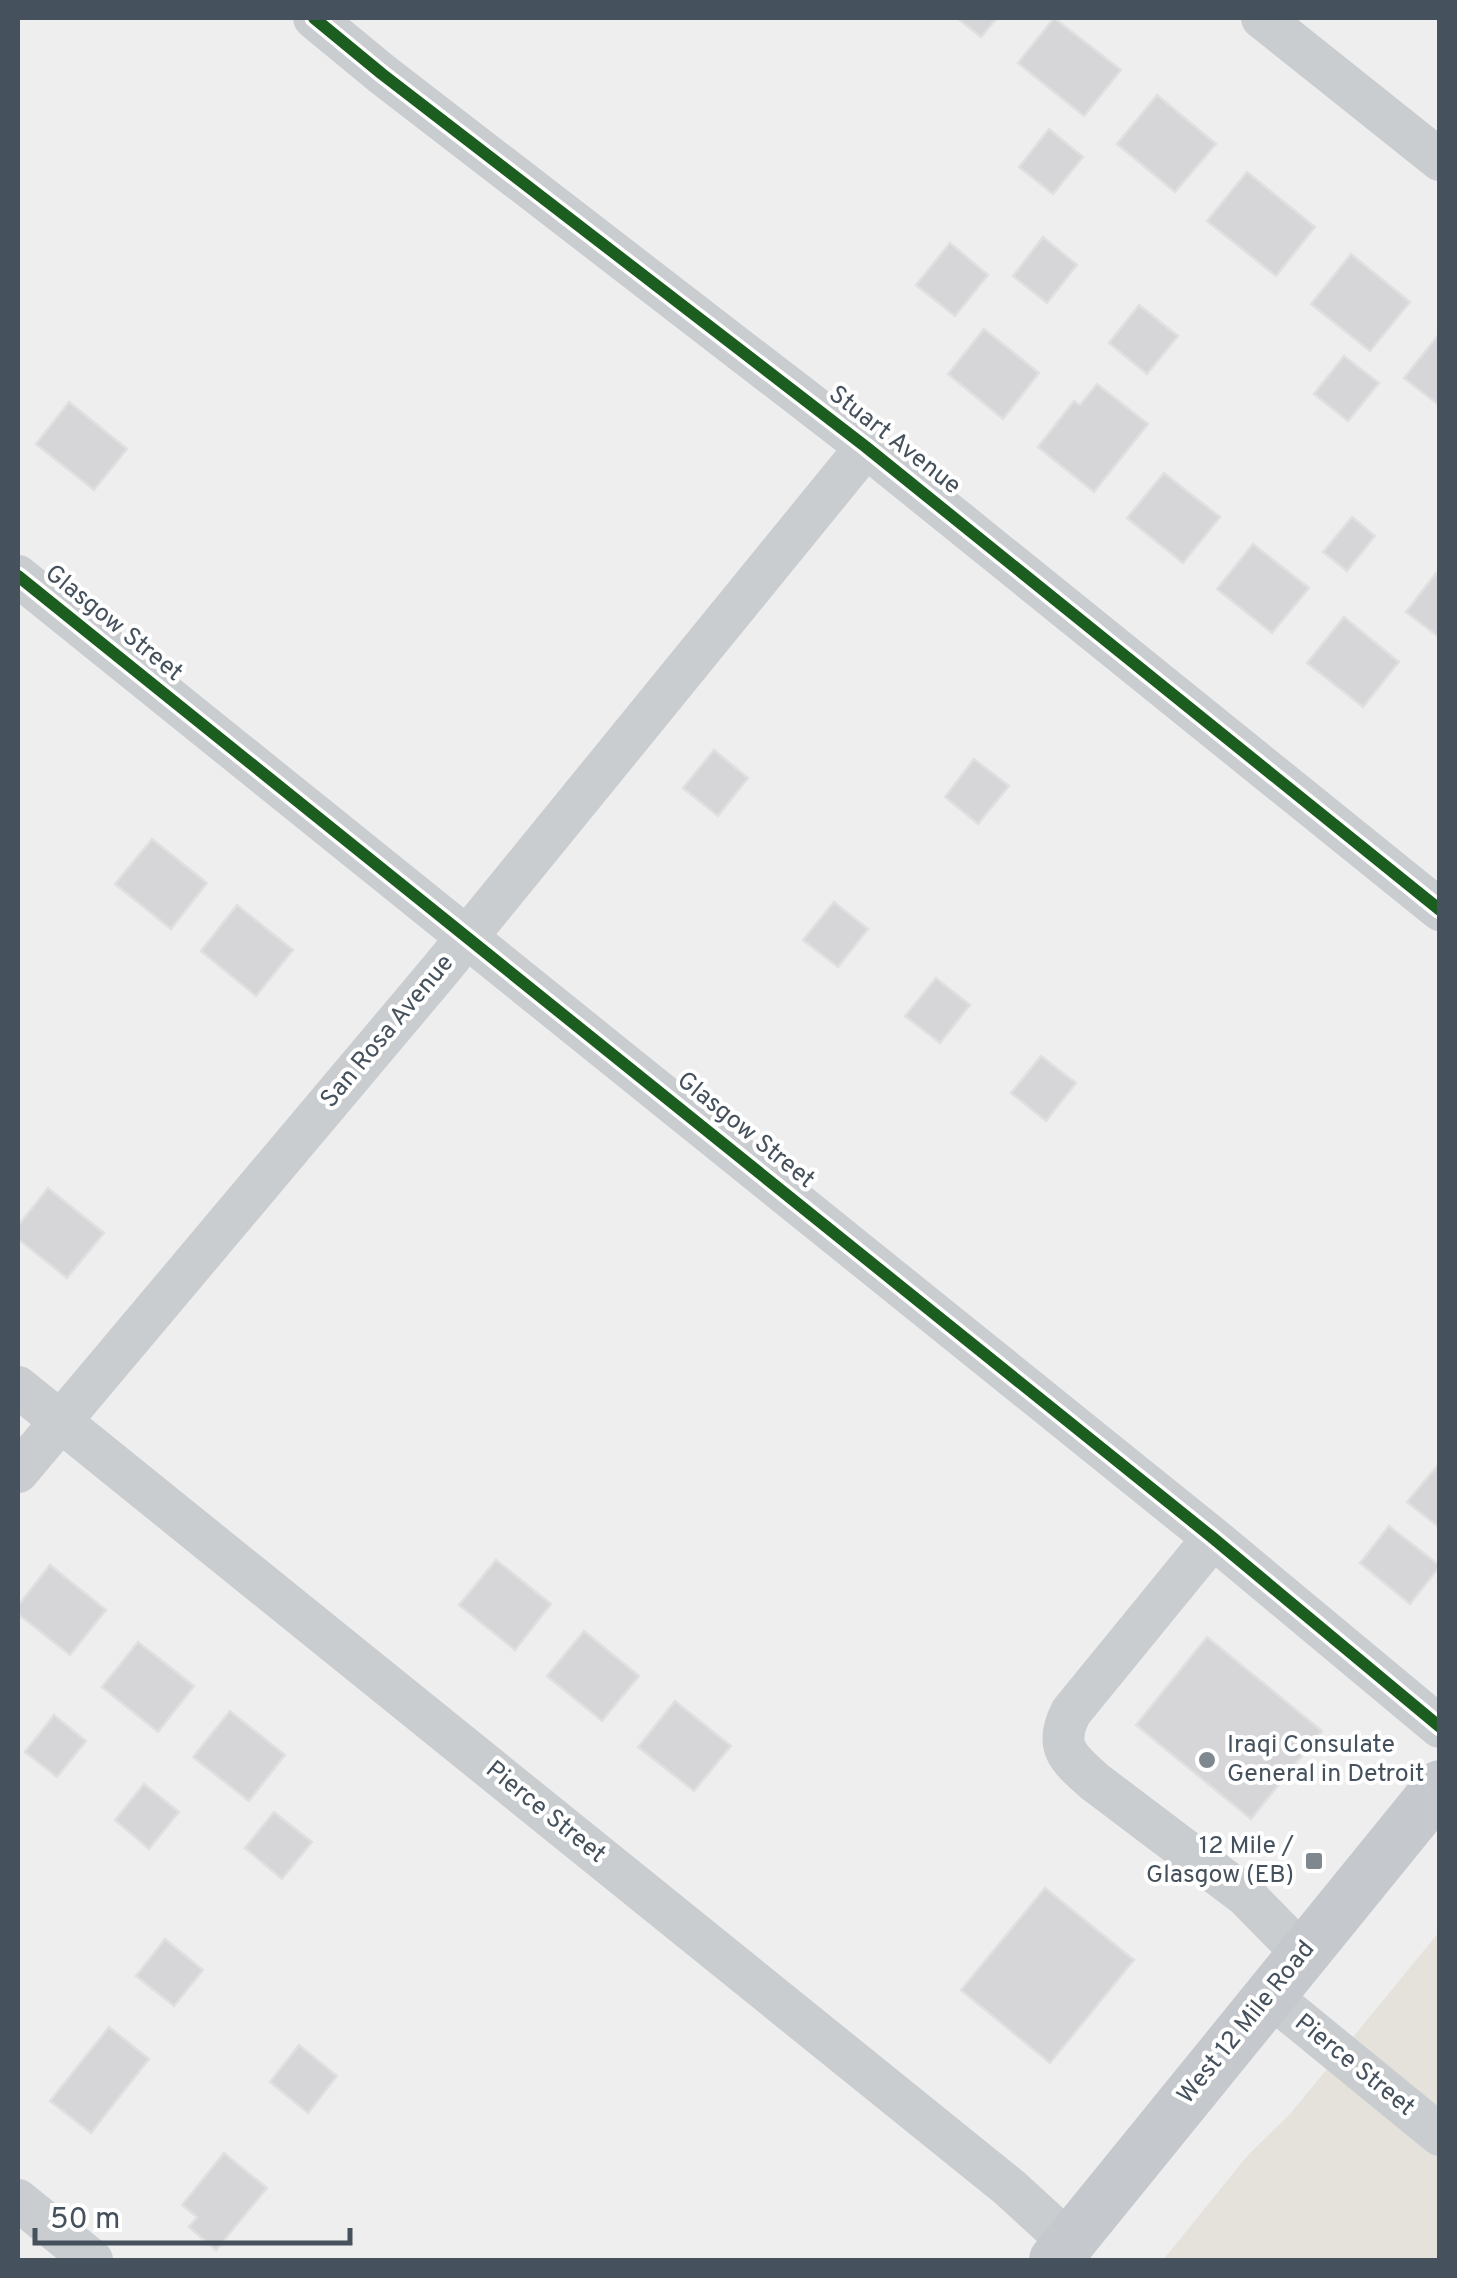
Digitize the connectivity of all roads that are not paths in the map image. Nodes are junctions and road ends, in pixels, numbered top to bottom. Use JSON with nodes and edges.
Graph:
{"nodes":[{"id":1,"x":314,"y":18,"type":"edge"},
{"id":2,"x":1262,"y":18,"type":"edge"},
{"id":3,"x":1440,"y":160,"type":"edge"},
{"id":4,"x":866,"y":447,"type":"junction"},
{"id":5,"x":18,"y":576,"type":"edge"},
{"id":6,"x":1440,"y":910,"type":"edge"},
{"id":7,"x":468,"y":936,"type":"junction"},
{"id":8,"x":18,"y":1387,"type":"edge"},
{"id":9,"x":60,"y":1421,"type":"junction"},
{"id":10,"x":18,"y":1472,"type":"edge"},
{"id":11,"x":1213,"y":1538,"type":"junction"},
{"id":12,"x":1440,"y":1727,"type":"edge"},
{"id":13,"x":1440,"y":1786,"type":"edge"},
{"id":14,"x":1303,"y":1954,"type":"junction"},
{"id":15,"x":1270,"y":1996,"type":"junction"},
{"id":16,"x":1440,"y":2135,"type":"edge"},
{"id":17,"x":18,"y":2200,"type":"edge"},
{"id":18,"x":1063,"y":2252,"type":"edge"},
{"id":19,"x":92,"y":2260,"type":"edge"}],
"edges":[{"from":1,"to":4,"type":"street","name":"Stuart Avenue"},
{"from":2,"to":3,"type":"street"},
{"from":4,"to":6,"type":"street","name":"Stuart Avenue"},
{"from":4,"to":7,"type":"street","name":"San Rosa Avenue"},
{"from":5,"to":7,"type":"street","name":"Glasgow Street"},
{"from":7,"to":9,"type":"street","name":"San Rosa Avenue"},
{"from":7,"to":11,"type":"street","name":"Glasgow Street"},
{"from":8,"to":9,"type":"street","name":"Pierce Street"},
{"from":9,"to":10,"type":"street","name":"San Rosa Avenue"},
{"from":9,"to":18,"type":"street","name":"Pierce Street"},
{"from":11,"to":12,"type":"street","name":"Glasgow Street"},
{"from":11,"to":14,"type":"street"},
{"from":13,"to":14,"type":"main road","name":"West 12 Mile Road"},
{"from":14,"to":15,"type":"main road","name":"West 12 Mile Road"},
{"from":15,"to":16,"type":"street","name":"Pierce Street"},
{"from":15,"to":18,"type":"main road","name":"West 12 Mile Road"},
{"from":17,"to":19,"type":"street"}]}
